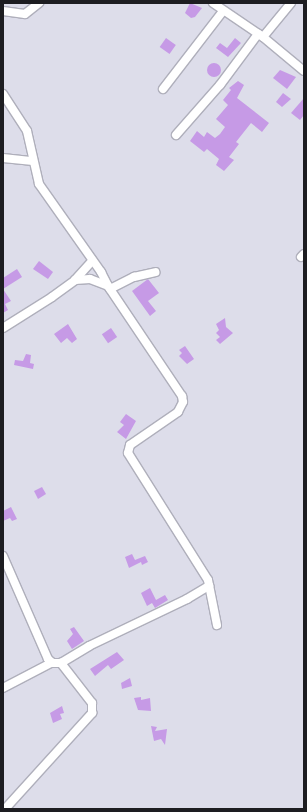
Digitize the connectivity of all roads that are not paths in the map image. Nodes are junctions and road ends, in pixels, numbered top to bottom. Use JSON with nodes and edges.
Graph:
{"nodes":[{"id":1,"x":39,"y":3,"type":"edge"},
{"id":2,"x":213,"y":3,"type":"edge"},
{"id":3,"x":291,"y":3,"type":"edge"},
{"id":4,"x":5,"y":10,"type":"edge"},
{"id":5,"x":223,"y":11,"type":"junction"},
{"id":6,"x":261,"y":35,"type":"junction"},
{"id":7,"x":304,"y":71,"type":"edge"},
{"id":8,"x":163,"y":89,"type":"dead end"},
{"id":9,"x":3,"y":94,"type":"edge"},
{"id":10,"x":176,"y":135,"type":"dead end"},
{"id":11,"x":3,"y":158,"type":"edge"},
{"id":12,"x":33,"y":161,"type":"junction"},
{"id":13,"x":92,"y":261,"type":"junction"},
{"id":14,"x":155,"y":272,"type":"dead end"},
{"id":15,"x":75,"y":280,"type":"junction"},
{"id":16,"x":109,"y":287,"type":"junction"},
{"id":17,"x":3,"y":328,"type":"edge"},
{"id":18,"x":3,"y":556,"type":"edge"},
{"id":19,"x":209,"y":586,"type":"junction"},
{"id":20,"x":217,"y":625,"type":"dead end"},
{"id":21,"x":60,"y":662,"type":"junction"},
{"id":22,"x":51,"y":663,"type":"junction"},
{"id":23,"x":3,"y":688,"type":"edge"},
{"id":24,"x":5,"y":809,"type":"edge"}],
"edges":[{"from":1,"to":4,"type":"street"},
{"from":2,"to":5,"type":"street"},
{"from":3,"to":6,"type":"street"},
{"from":5,"to":6,"type":"street"},
{"from":5,"to":8,"type":"street"},
{"from":6,"to":7,"type":"street"},
{"from":6,"to":10,"type":"street"},
{"from":9,"to":12,"type":"street"},
{"from":11,"to":12,"type":"street"},
{"from":12,"to":13,"type":"street"},
{"from":13,"to":15,"type":"street"},
{"from":13,"to":16,"type":"street"},
{"from":14,"to":16,"type":"street"},
{"from":15,"to":16,"type":"street"},
{"from":15,"to":17,"type":"street"},
{"from":16,"to":19,"type":"street"},
{"from":18,"to":22,"type":"street"},
{"from":19,"to":20,"type":"street"},
{"from":19,"to":21,"type":"street"},
{"from":21,"to":22,"type":"street"},
{"from":21,"to":24,"type":"street"},
{"from":22,"to":23,"type":"street"}]}
